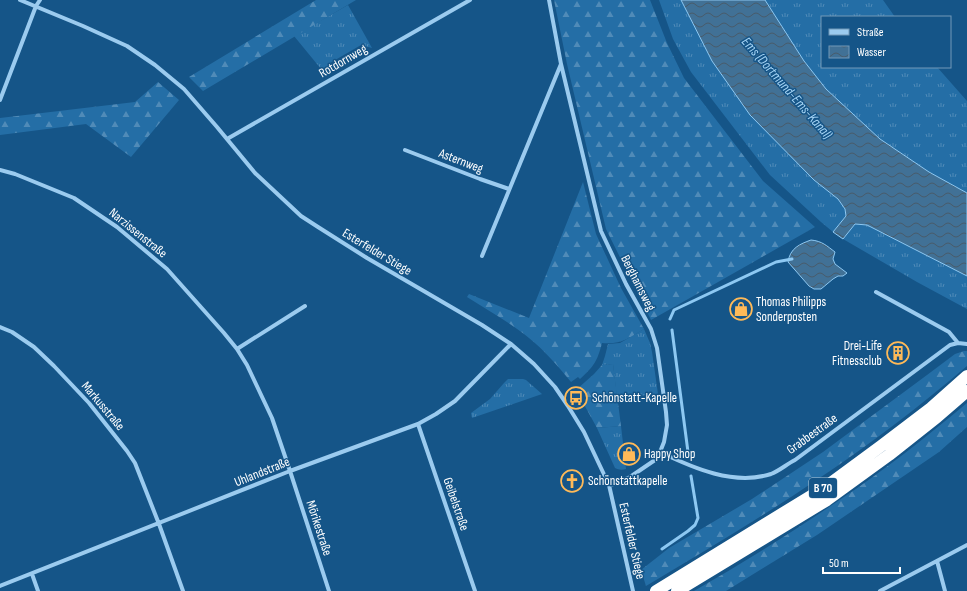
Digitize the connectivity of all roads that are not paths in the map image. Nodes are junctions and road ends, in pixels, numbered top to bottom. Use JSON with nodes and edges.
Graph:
{"nodes":[{"id":1,"x":20,"y":0,"type":"edge"},
{"id":2,"x":40,"y":0,"type":"edge"},
{"id":3,"x":470,"y":0,"type":"edge"},
{"id":4,"x":549,"y":0,"type":"edge"},
{"id":5,"x":36,"y":6,"type":"junction"},
{"id":6,"x":561,"y":64,"type":"junction"},
{"id":7,"x":0,"y":100,"type":"edge"},
{"id":8,"x":227,"y":139,"type":"junction"},
{"id":9,"x":405,"y":150,"type":"dead end"},
{"id":10,"x":0,"y":170,"type":"edge"},
{"id":11,"x":509,"y":189,"type":"junction"},
{"id":12,"x":482,"y":256,"type":"dead end"},
{"id":13,"x":876,"y":292,"type":"dead end"},
{"id":14,"x":305,"y":306,"type":"dead end"},
{"id":15,"x":0,"y":327,"type":"edge"},
{"id":16,"x":958,"y":343,"type":"junction"},
{"id":17,"x":511,"y":344,"type":"junction"},
{"id":18,"x":967,"y":344,"type":"edge"},
{"id":19,"x":237,"y":349,"type":"junction"},
{"id":20,"x":967,"y":376,"type":"edge"},
{"id":21,"x":967,"y":391,"type":"edge"},
{"id":22,"x":418,"y":424,"type":"junction"},
{"id":23,"x":660,"y":452,"type":"junction"},
{"id":24,"x":290,"y":471,"type":"junction"},
{"id":25,"x":609,"y":485,"type":"junction"},
{"id":26,"x":159,"y":524,"type":"junction"},
{"id":27,"x":967,"y":545,"type":"edge"},
{"id":28,"x":937,"y":561,"type":"junction"},
{"id":29,"x":32,"y":574,"type":"junction"},
{"id":30,"x":0,"y":586,"type":"edge"},
{"id":31,"x":38,"y":591,"type":"edge"},
{"id":32,"x":183,"y":591,"type":"edge"},
{"id":33,"x":329,"y":591,"type":"edge"},
{"id":34,"x":475,"y":591,"type":"edge"},
{"id":35,"x":633,"y":591,"type":"edge"},
{"id":36,"x":656,"y":591,"type":"edge"},
{"id":37,"x":677,"y":591,"type":"edge"},
{"id":38,"x":880,"y":591,"type":"edge"},
{"id":39,"x":944,"y":591,"type":"edge"}],
"edges":[{"from":1,"to":5,"type":"street","name":"Esterfelder Stiege"},
{"from":2,"to":5,"type":"street"},
{"from":3,"to":8,"type":"street","name":"Rotdornweg"},
{"from":4,"to":6,"type":"street","name":"Berghamsweg"},
{"from":5,"to":7,"type":"street"},
{"from":5,"to":8,"type":"street","name":"Esterfelder Stiege"},
{"from":6,"to":11,"type":"street"},
{"from":6,"to":23,"type":"street","name":"Berghamsweg"},
{"from":8,"to":17,"type":"street","name":"Esterfelder Stiege"},
{"from":9,"to":11,"type":"street","name":"Asternweg"},
{"from":10,"to":19,"type":"street","name":"Narzissenstraße"},
{"from":11,"to":12,"type":"street"},
{"from":13,"to":16,"type":"street"},
{"from":14,"to":19,"type":"street"},
{"from":15,"to":26,"type":"street","name":"Markusstraße"},
{"from":16,"to":18,"type":"street"},
{"from":16,"to":23,"type":"street","name":"Grabbestraße"},
{"from":17,"to":22,"type":"street","name":"Uhlandstraße"},
{"from":17,"to":25,"type":"street","name":"Esterfelder Stiege"},
{"from":19,"to":24,"type":"street","name":"Narzissenstraße"},
{"from":20,"to":36,"type":"highway","number":"B 70"},
{"from":21,"to":37,"type":"highway","number":"B 70"},
{"from":22,"to":24,"type":"street","name":"Uhlandstraße"},
{"from":22,"to":34,"type":"street","name":"Geibelstraße"},
{"from":23,"to":25,"type":"street","name":"Berghamsweg"},
{"from":24,"to":26,"type":"street","name":"Uhlandstraße"},
{"from":24,"to":33,"type":"street","name":"Mörikestraße"},
{"from":25,"to":35,"type":"street","name":"Esterfelder Stiege"},
{"from":26,"to":29,"type":"street","name":"Uhlandstraße"},
{"from":26,"to":32,"type":"street","name":"Markusstraße"},
{"from":27,"to":28,"type":"street"},
{"from":28,"to":38,"type":"street"},
{"from":28,"to":39,"type":"street"},
{"from":29,"to":30,"type":"street","name":"Uhlandstraße"},
{"from":29,"to":31,"type":"street"}]}
